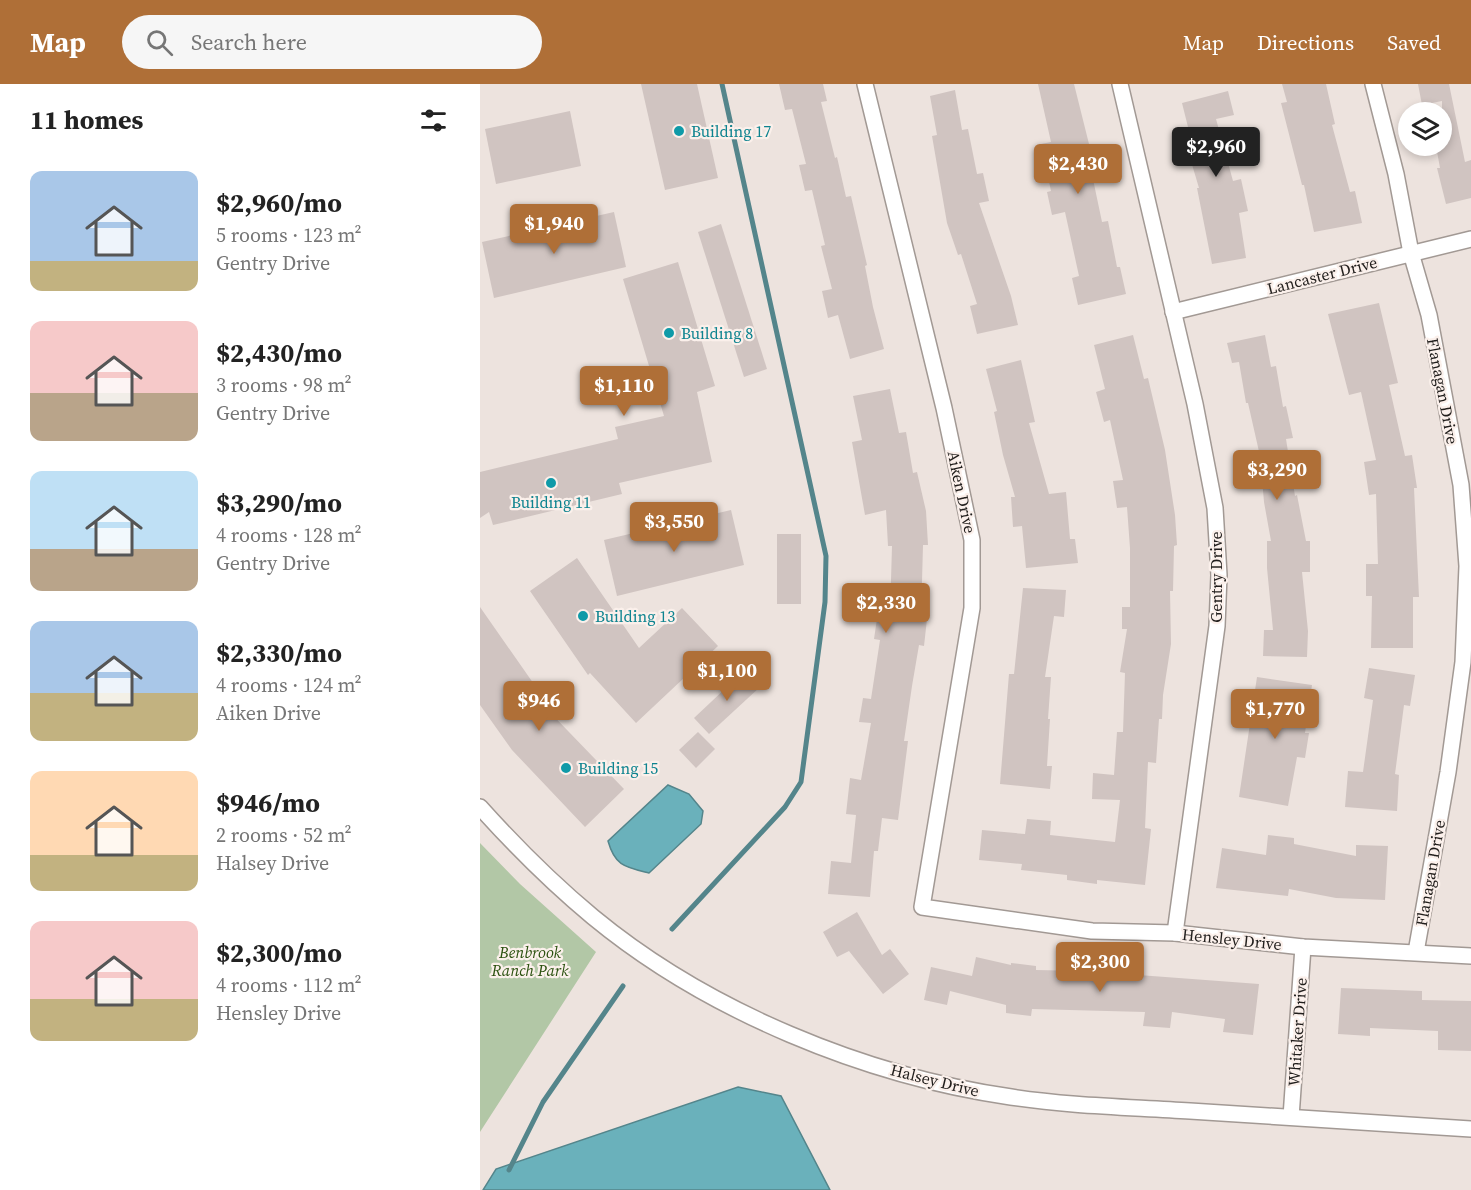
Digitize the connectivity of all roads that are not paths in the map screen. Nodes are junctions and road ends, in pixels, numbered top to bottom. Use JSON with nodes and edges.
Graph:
{"nodes":[{"id":1,"x":866,"y":84,"type":"edge"},
{"id":2,"x":1120,"y":84,"type":"edge"},
{"id":3,"x":1373,"y":84,"type":"edge"},
{"id":4,"x":1471,"y":239,"type":"edge"},
{"id":5,"x":1411,"y":252,"type":"junction"},
{"id":6,"x":1173,"y":312,"type":"junction"},
{"id":7,"x":480,"y":807,"type":"edge"},
{"id":8,"x":922,"y":907,"type":"joint"},
{"id":9,"x":1175,"y":933,"type":"junction"},
{"id":10,"x":1304,"y":947,"type":"junction"},
{"id":11,"x":1416,"y":952,"type":"junction"},
{"id":12,"x":1471,"y":956,"type":"edge"},
{"id":13,"x":1291,"y":1117,"type":"junction"},
{"id":14,"x":1471,"y":1129,"type":"edge"}],
"edges":[{"from":1,"to":8,"type":"street","name":"Aiken Drive"},
{"from":2,"to":6,"type":"street","name":"Gentry Drive"},
{"from":3,"to":5,"type":"street","name":"Flanagan Drive"},
{"from":4,"to":5,"type":"street","name":"Lancaster Drive"},
{"from":5,"to":6,"type":"street","name":"Lancaster Drive"},
{"from":5,"to":11,"type":"street","name":"Flanagan Drive"},
{"from":6,"to":9,"type":"street","name":"Gentry Drive"},
{"from":7,"to":13,"type":"street","name":"Halsey Drive"},
{"from":8,"to":9,"type":"street","name":"Hensley Drive"},
{"from":9,"to":10,"type":"street","name":"Hensley Drive"},
{"from":10,"to":11,"type":"street","name":"Hensley Drive"},
{"from":10,"to":13,"type":"street","name":"Whitaker Drive"},
{"from":11,"to":12,"type":"street","name":"Hensley Drive"},
{"from":13,"to":14,"type":"street","name":"Halsey Drive"}]}
